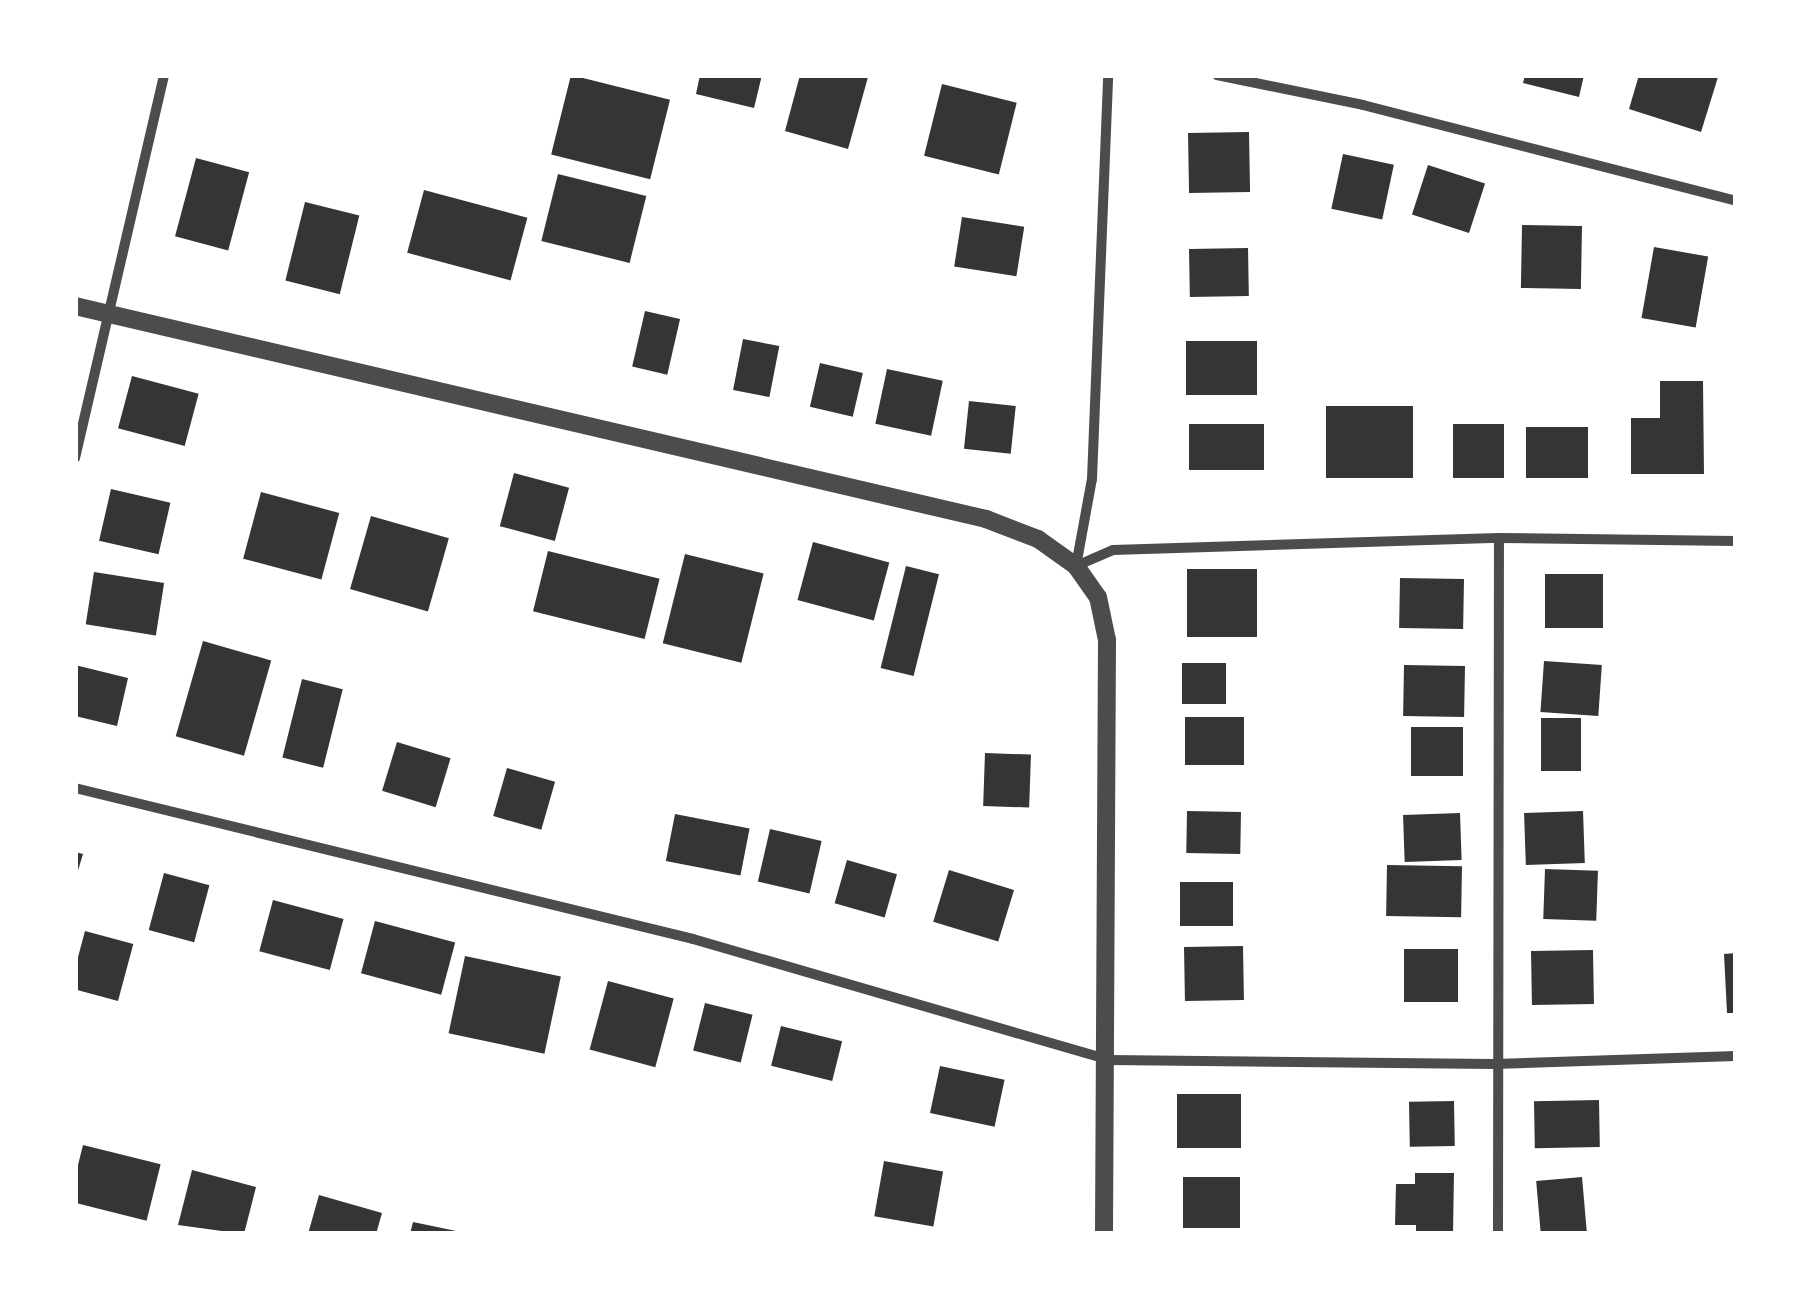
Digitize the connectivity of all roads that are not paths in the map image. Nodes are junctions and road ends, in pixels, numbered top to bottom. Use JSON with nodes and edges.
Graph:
{"nodes":[{"id":1,"x":164,"y":75,"type":"edge"},
{"id":2,"x":1108,"y":75,"type":"edge"},
{"id":3,"x":1217,"y":75,"type":"edge"},
{"id":4,"x":1736,"y":201,"type":"edge"},
{"id":5,"x":75,"y":306,"type":"edge"},
{"id":6,"x":111,"y":315,"type":"junction"},
{"id":7,"x":75,"y":458,"type":"edge"},
{"id":8,"x":1498,"y":538,"type":"junction"},
{"id":9,"x":1736,"y":542,"type":"edge"},
{"id":10,"x":1076,"y":566,"type":"junction"},
{"id":11,"x":75,"y":788,"type":"edge"},
{"id":12,"x":1736,"y":1056,"type":"edge"},
{"id":13,"x":1109,"y":1060,"type":"junction"},
{"id":14,"x":1494,"y":1064,"type":"junction"},
{"id":15,"x":1104,"y":1234,"type":"edge"},
{"id":16,"x":1498,"y":1234,"type":"edge"}],
"edges":[{"from":1,"to":6,"type":"street"},
{"from":2,"to":10,"type":"street"},
{"from":3,"to":4,"type":"street"},
{"from":5,"to":6,"type":"street"},
{"from":6,"to":7,"type":"street"},
{"from":6,"to":10,"type":"street"},
{"from":8,"to":9,"type":"street"},
{"from":8,"to":10,"type":"street"},
{"from":8,"to":14,"type":"street"},
{"from":10,"to":13,"type":"street"},
{"from":11,"to":13,"type":"street"},
{"from":12,"to":14,"type":"street"},
{"from":13,"to":14,"type":"street"},
{"from":13,"to":15,"type":"street"},
{"from":14,"to":16,"type":"street"}]}
